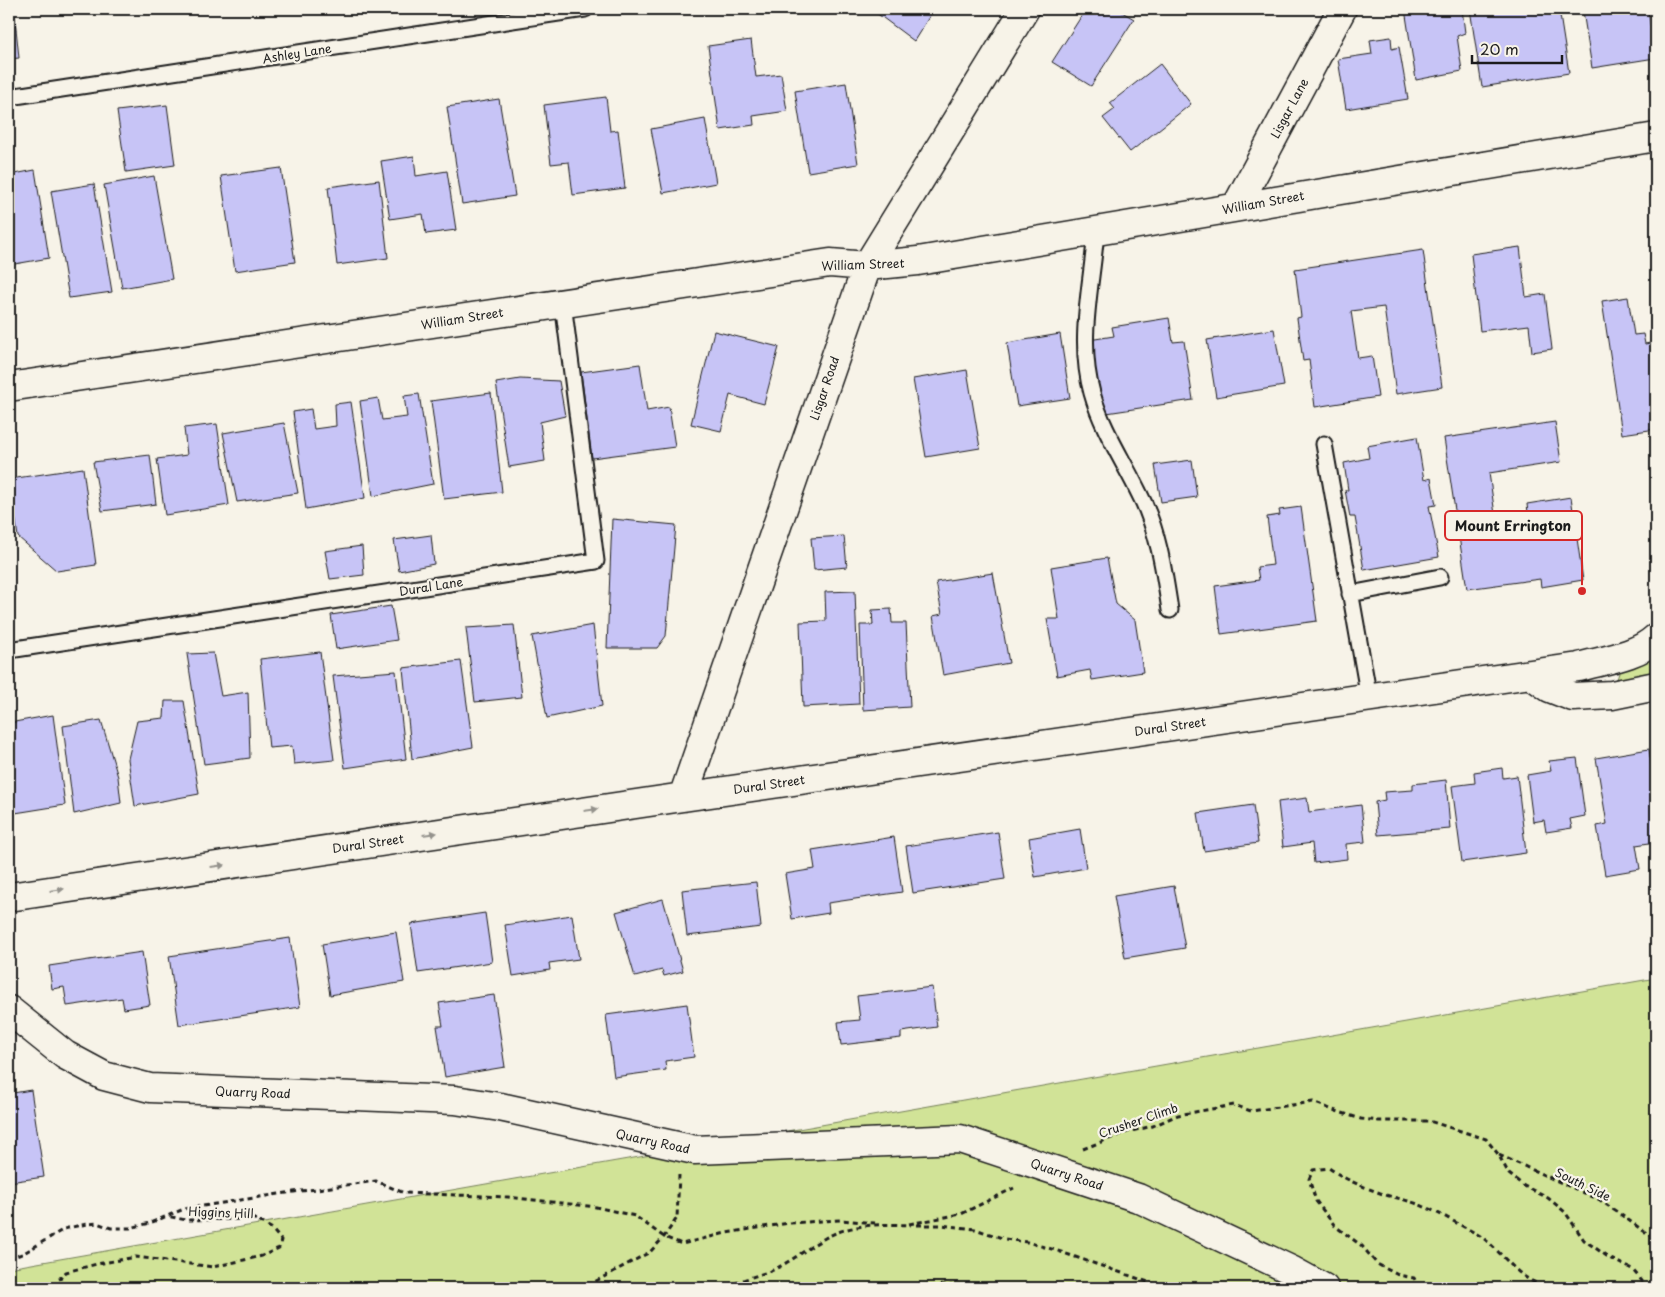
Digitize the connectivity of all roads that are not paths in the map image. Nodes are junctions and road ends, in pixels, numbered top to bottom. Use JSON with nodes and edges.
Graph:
{"nodes":[{"id":1,"x":585,"y":9,"type":"edge"},
{"id":2,"x":1025,"y":9,"type":"edge"},
{"id":3,"x":1342,"y":9,"type":"edge"},
{"id":4,"x":9,"y":97,"type":"edge"},
{"id":5,"x":1656,"y":137,"type":"edge"},
{"id":6,"x":1236,"y":207,"type":"junction"},
{"id":7,"x":1096,"y":231,"type":"junction"},
{"id":8,"x":867,"y":266,"type":"junction"},
{"id":9,"x":563,"y":303,"type":"junction"},
{"id":10,"x":9,"y":386,"type":"edge"},
{"id":11,"x":1324,"y":444,"type":"dead end"},
{"id":12,"x":1440,"y":577,"type":"dead end"},
{"id":13,"x":1350,"y":594,"type":"junction"},
{"id":14,"x":1170,"y":610,"type":"dead end"},
{"id":15,"x":1656,"y":638,"type":"edge"},
{"id":16,"x":9,"y":650,"type":"edge"},
{"id":17,"x":1530,"y":674,"type":"junction"},
{"id":18,"x":1656,"y":686,"type":"edge"},
{"id":19,"x":1368,"y":698,"type":"junction"},
{"id":20,"x":683,"y":797,"type":"junction"},
{"id":21,"x":9,"y":897,"type":"edge"},
{"id":22,"x":9,"y":1010,"type":"edge"},
{"id":23,"x":1324,"y":1288,"type":"edge"}],
"edges":[{"from":1,"to":4,"type":"lane","name":"Ashley Lane"},
{"from":2,"to":8,"type":"street","name":"Lisgar Road"},
{"from":3,"to":6,"type":"street","name":"Lisgar Lane"},
{"from":5,"to":6,"type":"street","name":"William Street"},
{"from":6,"to":7,"type":"street","name":"William Street"},
{"from":7,"to":8,"type":"street","name":"William Street"},
{"from":7,"to":14,"type":"lane"},
{"from":8,"to":9,"type":"street","name":"William Street"},
{"from":8,"to":20,"type":"street","name":"Lisgar Road"},
{"from":9,"to":10,"type":"street","name":"William Street"},
{"from":9,"to":16,"type":"lane","name":"Dural Lane"},
{"from":11,"to":13,"type":"lane"},
{"from":12,"to":13,"type":"lane"},
{"from":13,"to":19,"type":"lane"},
{"from":15,"to":17,"type":"street","name":"Dural Street"},
{"from":17,"to":18,"type":"street"},
{"from":17,"to":19,"type":"street","name":"Dural Street"},
{"from":19,"to":20,"type":"street","name":"Dural Street"},
{"from":21,"to":20,"type":"street","name":"Dural Street","one_way":true},
{"from":22,"to":23,"type":"street","name":"Quarry Road"}]}
